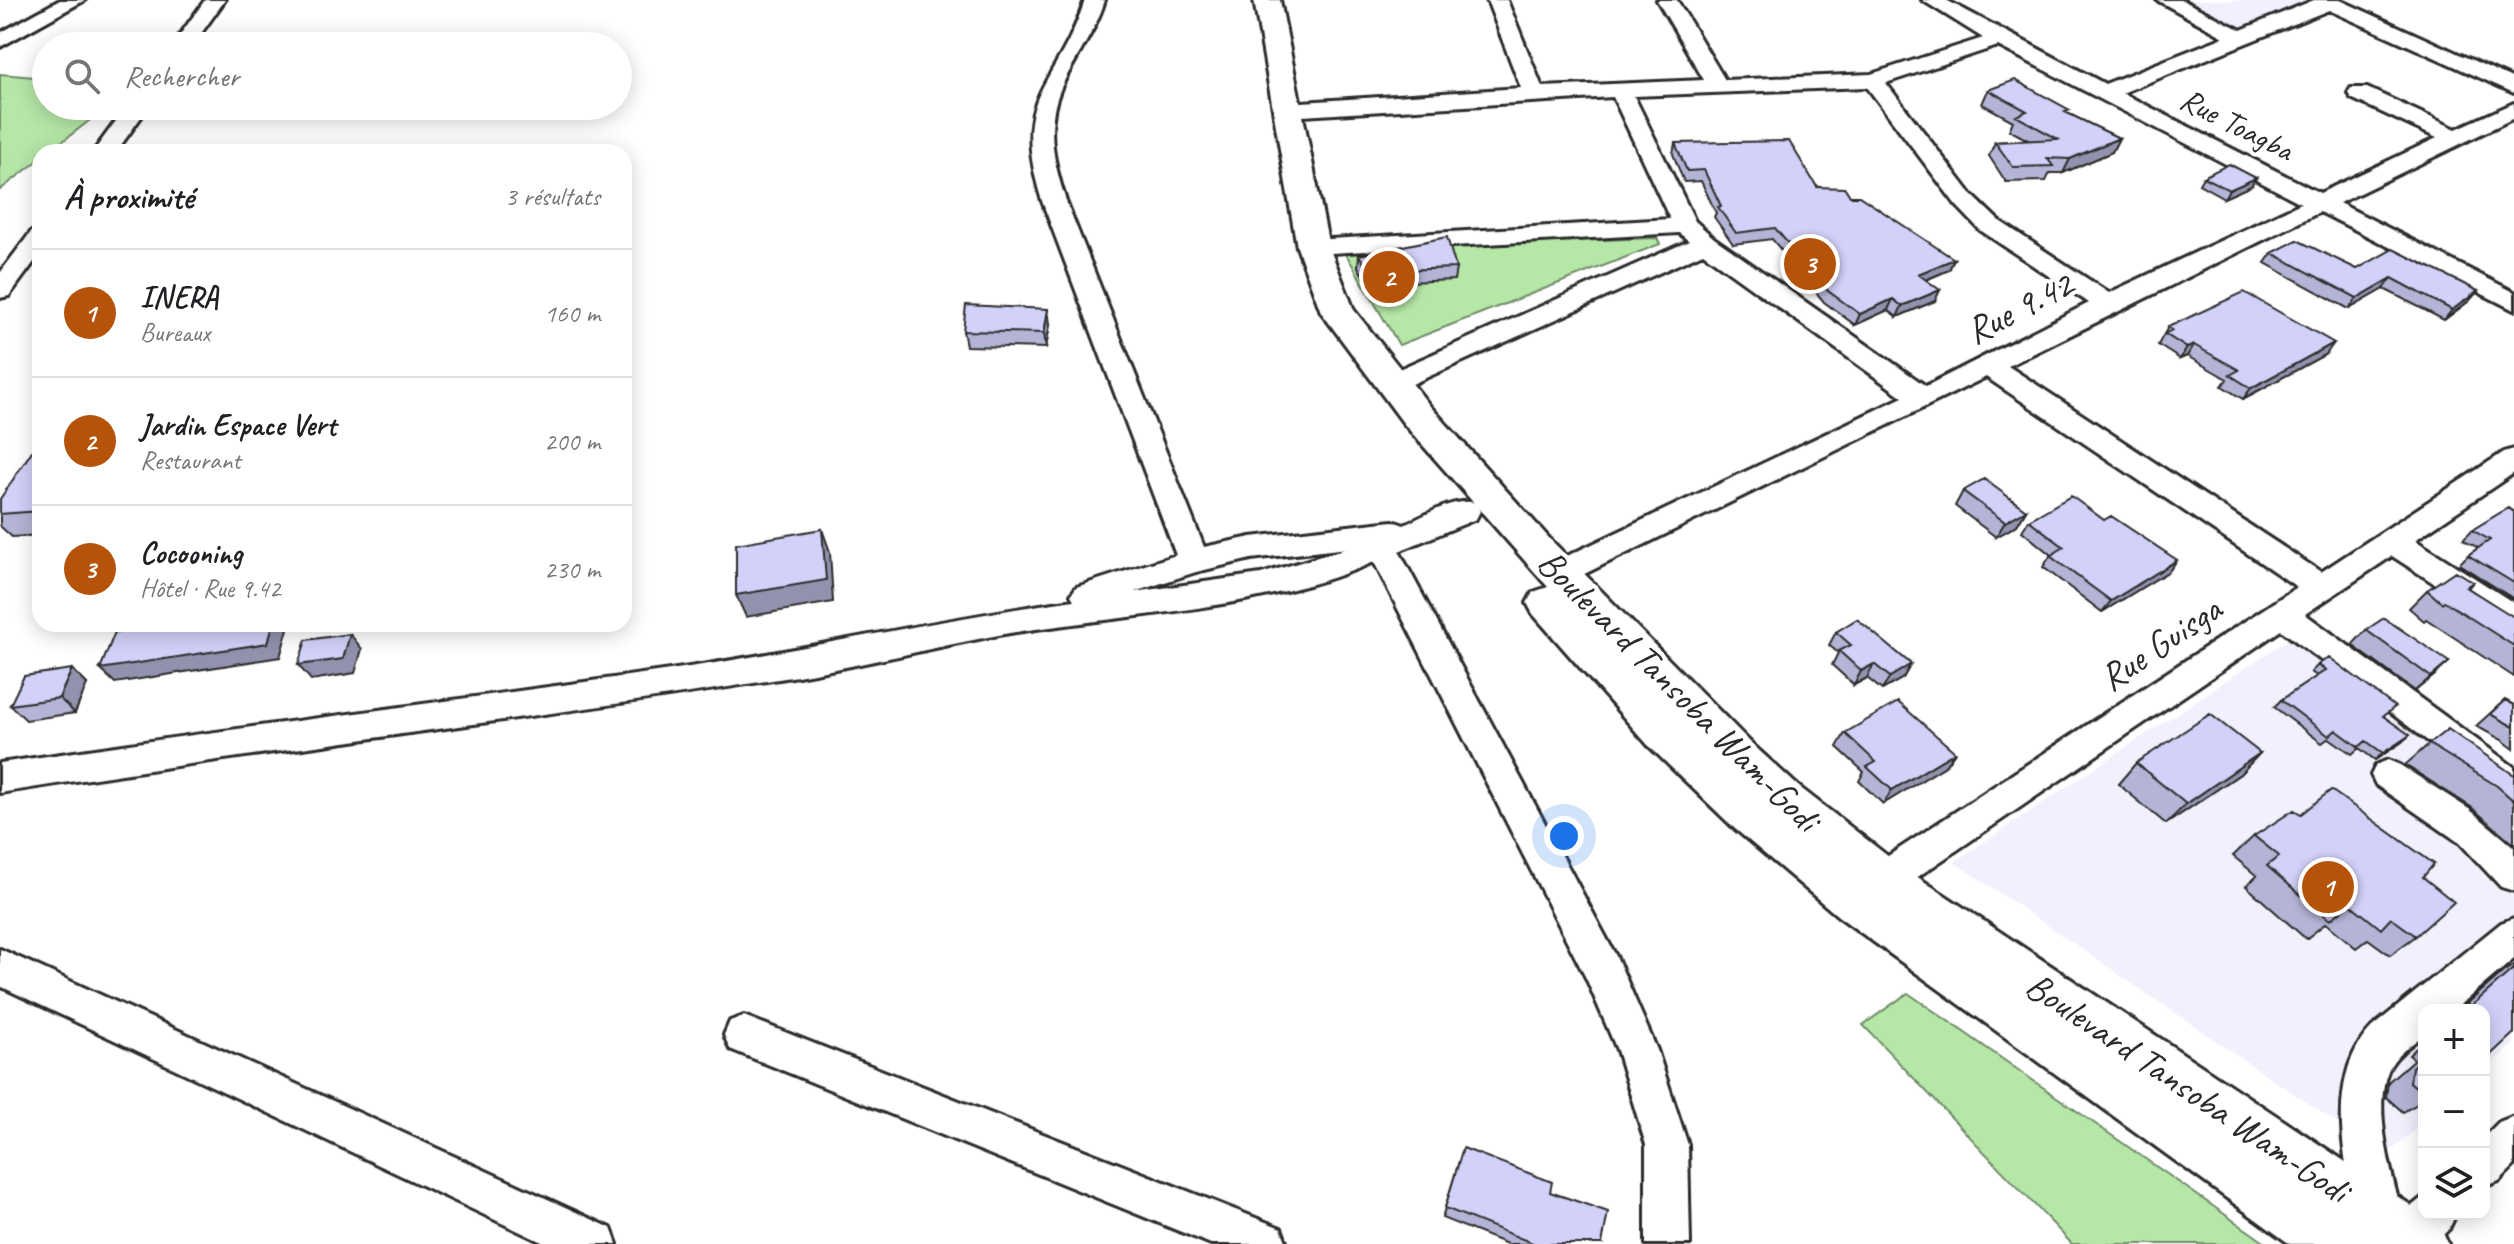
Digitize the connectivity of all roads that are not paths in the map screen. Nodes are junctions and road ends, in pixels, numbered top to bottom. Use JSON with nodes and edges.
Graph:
{"nodes":[{"id":1,"x":75,"y":0,"type":"edge"},
{"id":2,"x":215,"y":0,"type":"edge"},
{"id":3,"x":1095,"y":0,"type":"edge"},
{"id":4,"x":1244,"y":0,"type":"edge"},
{"id":5,"x":1267,"y":0,"type":"edge"},
{"id":6,"x":1497,"y":0,"type":"edge"},
{"id":7,"x":1667,"y":0,"type":"edge"},
{"id":8,"x":1932,"y":0,"type":"edge"},
{"id":9,"x":2167,"y":0,"type":"edge"},
{"id":10,"x":2326,"y":2,"type":"edge"},
{"id":11,"x":192,"y":32,"type":"edge"},
{"id":12,"x":2241,"y":38,"type":"junction"},
{"id":13,"x":2000,"y":39,"type":"junction"},
{"id":14,"x":0,"y":41,"type":"edge"},
{"id":15,"x":1873,"y":80,"type":"junction"},
{"id":16,"x":1719,"y":87,"type":"junction"},
{"id":17,"x":2514,"y":87,"type":"edge"},
{"id":18,"x":1621,"y":91,"type":"junction"},
{"id":19,"x":2104,"y":92,"type":"junction"},
{"id":20,"x":2359,"y":93,"type":"dead end"},
{"id":21,"x":1534,"y":94,"type":"junction"},
{"id":22,"x":1286,"y":110,"type":"junction"},
{"id":23,"x":2514,"y":110,"type":"edge"},
{"id":24,"x":128,"y":120,"type":"edge"},
{"id":25,"x":2456,"y":138,"type":"junction"},
{"id":26,"x":110,"y":144,"type":"edge"},
{"id":27,"x":2322,"y":204,"type":"junction"},
{"id":28,"x":1685,"y":225,"type":"junction"},
{"id":29,"x":1705,"y":243,"type":"junction"},
{"id":30,"x":1313,"y":247,"type":"junction"},
{"id":31,"x":32,"y":248,"type":"edge"},
{"id":32,"x":0,"y":290,"type":"edge"},
{"id":33,"x":2514,"y":302,"type":"edge"},
{"id":34,"x":2108,"y":304,"type":"junction"},
{"id":35,"x":1987,"y":365,"type":"junction"},
{"id":36,"x":1391,"y":383,"type":"junction"},
{"id":37,"x":1924,"y":398,"type":"junction"},
{"id":38,"x":2514,"y":459,"type":"edge"},
{"id":39,"x":1465,"y":511,"type":"junction"},
{"id":40,"x":2391,"y":540,"type":"junction"},
{"id":41,"x":1379,"y":541,"type":"junction"},
{"id":42,"x":1194,"y":561,"type":"junction"},
{"id":43,"x":1559,"y":573,"type":"junction"},
{"id":44,"x":2320,"y":587,"type":"junction"},
{"id":45,"x":2281,"y":613,"type":"junction"},
{"id":46,"x":2514,"y":619,"type":"edge"},
{"id":47,"x":1005,"y":622,"type":"junction"},
{"id":48,"x":2388,"y":775,"type":"dead end"},
{"id":49,"x":0,"y":778,"type":"edge"},
{"id":50,"x":2514,"y":787,"type":"edge"},
{"id":51,"x":2514,"y":875,"type":"edge"},
{"id":52,"x":1868,"y":889,"type":"junction"},
{"id":53,"x":2514,"y":935,"type":"edge"},
{"id":54,"x":0,"y":967,"type":"edge"},
{"id":55,"x":2431,"y":1004,"type":"edge"},
{"id":56,"x":2418,"y":1015,"type":"edge"},
{"id":57,"x":744,"y":1035,"type":"dead end"},
{"id":58,"x":2514,"y":1137,"type":"edge"},
{"id":59,"x":2490,"y":1160,"type":"edge"},
{"id":60,"x":2409,"y":1231,"type":"edge"},
{"id":61,"x":595,"y":1244,"type":"edge"},
{"id":62,"x":1265,"y":1244,"type":"edge"},
{"id":63,"x":1668,"y":1244,"type":"edge"},
{"id":64,"x":2339,"y":1244,"type":"edge"}],
"edges":[{"from":1,"to":14,"type":"street"},
{"from":2,"to":11,"type":"street"},
{"from":3,"to":42,"type":"street"},
{"from":4,"to":39,"type":"main road","name":"Boulevard Tansoba Wam-Godi"},
{"from":5,"to":22,"type":"main road","name":"Boulevard Tansoba Wam-Godi"},
{"from":6,"to":21,"type":"street"},
{"from":7,"to":16,"type":"street"},
{"from":8,"to":13,"type":"street","name":"Rue Toagba"},
{"from":9,"to":12,"type":"street"},
{"from":10,"to":12,"type":"street"},
{"from":10,"to":17,"type":"street"},
{"from":12,"to":19,"type":"street"},
{"from":13,"to":15,"type":"street"},
{"from":13,"to":19,"type":"street","name":"Rue Toagba"},
{"from":15,"to":16,"type":"street"},
{"from":15,"to":34,"type":"street"},
{"from":16,"to":18,"type":"street"},
{"from":18,"to":21,"type":"street"},
{"from":18,"to":28,"type":"street"},
{"from":19,"to":27,"type":"street","name":"Rue Toagba"},
{"from":20,"to":25,"type":"street"},
{"from":21,"to":22,"type":"street"},
{"from":22,"to":30,"type":"main road","name":"Boulevard Tansoba Wam-Godi"},
{"from":23,"to":25,"type":"street","name":"Rue 9.42"},
{"from":24,"to":26,"type":"street"},
{"from":25,"to":27,"type":"street","name":"Rue 9.42"},
{"from":27,"to":33,"type":"street","name":"Rue Toagba"},
{"from":27,"to":34,"type":"street","name":"Rue 9.42"},
{"from":28,"to":29,"type":"street"},
{"from":28,"to":30,"type":"street"},
{"from":29,"to":36,"type":"street"},
{"from":29,"to":37,"type":"street"},
{"from":30,"to":36,"type":"main road","name":"Boulevard Tansoba Wam-Godi"},
{"from":31,"to":32,"type":"street"},
{"from":34,"to":35,"type":"street","name":"Rue 9.42"},
{"from":35,"to":37,"type":"street","name":"Rue 9.42"},
{"from":35,"to":44,"type":"street"},
{"from":36,"to":43,"type":"main road","name":"Boulevard Tansoba Wam-Godi"},
{"from":37,"to":43,"type":"street","name":"Rue 9.42"},
{"from":38,"to":40,"type":"street","name":"Rue Guisga"},
{"from":39,"to":41,"type":"street"},
{"from":39,"to":52,"type":"main road","name":"Boulevard Tansoba Wam-Godi"},
{"from":40,"to":44,"type":"street","name":"Rue Guisga"},
{"from":40,"to":46,"type":"street"},
{"from":41,"to":42,"type":"street"},
{"from":41,"to":47,"type":"street"},
{"from":41,"to":63,"type":"street"},
{"from":42,"to":47,"type":"street"},
{"from":43,"to":52,"type":"main road","name":"Boulevard Tansoba Wam-Godi"},
{"from":44,"to":45,"type":"street","name":"Rue Guisga"},
{"from":45,"to":50,"type":"street"},
{"from":45,"to":52,"type":"street","name":"Rue Guisga"},
{"from":47,"to":49,"type":"street"},
{"from":48,"to":51,"type":"street"},
{"from":52,"to":60,"type":"main road","name":"Boulevard Tansoba Wam-Godi"},
{"from":52,"to":64,"type":"main road","name":"Boulevard Tansoba Wam-Godi"},
{"from":53,"to":55,"type":"street"},
{"from":54,"to":61,"type":"street"},
{"from":56,"to":60,"type":"street"},
{"from":57,"to":62,"type":"street"},
{"from":58,"to":59,"type":"street"}]}
